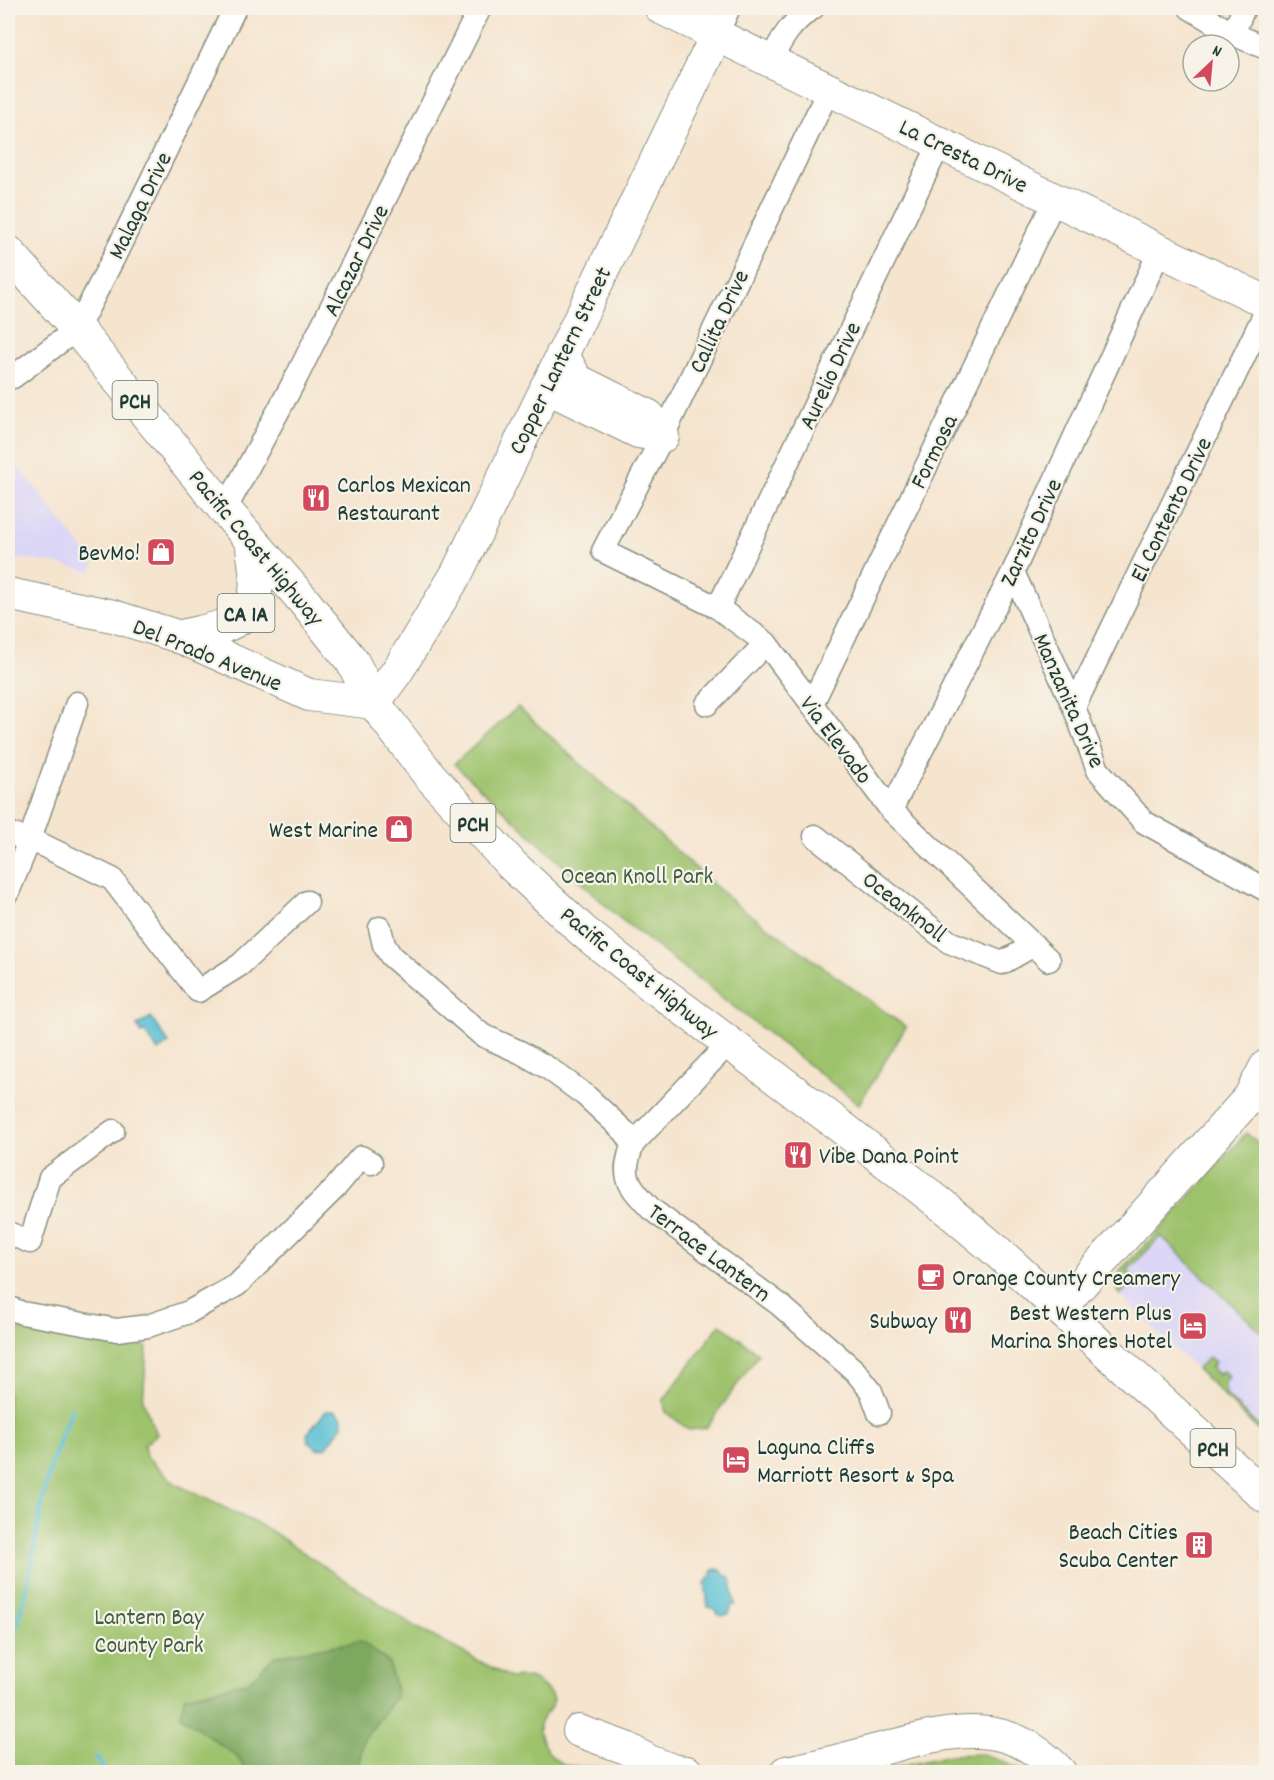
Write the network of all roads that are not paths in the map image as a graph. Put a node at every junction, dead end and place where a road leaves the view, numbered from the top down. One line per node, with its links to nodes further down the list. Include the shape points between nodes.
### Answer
1 (235, 8): 20 (street, Malaga Drive)
2 (480, 8): 25 (street, Alcazar Drive, via 297,376)
3 (661, 8): 7 (street, La Cresta Drive)
4 (813, 8): 12 (street, via 788,30)
5 (1190, 8): 8 (street)
6 (1244, 8): 9 (street)
7 (723, 21): 12 (street, La Cresta Drive); 21 (street, Copper Lantern Street)
8 (1231, 33)
9 (1233, 33)
10 (1241, 37): 11 (street)
11 (1266, 48)
12 (771, 61): 13 (street, La Cresta Drive)
13 (829, 89): 14 (street, La Cresta Drive); 24 (street, Callita Drive)
14 (940, 143): 15 (street, La Cresta Drive); 30 (street, Aurelio Drive)
15 (1054, 199): 16 (street, La Cresta Drive); 36 (street, Formosa)
16 (1160, 250): 18 (street, La Cresta Drive); 28 (street, Zarzito Drive)
17 (8, 252): 20 (highway, Pacific Coast Highway / PCH)
18 (1266, 302)
19 (1266, 311): 37 (street, El Contento Drive)
20 (76, 329): 22 (street, Malaga Drive); 25 (highway, Pacific Coast Highway / PCH)
21 (562, 354): 23 (street, Copper Lantern Street); 24 (street, via 577,380 649,416)
22 (13, 377)
23 (546, 387): 24 (street, via 638,432); 34 (street, Copper Lantern Street, via 457,573)
24 (663, 436): 27 (street, Callita Drive)
25 (225, 510): 26 (highway, Pacific Coast Highway / PCH)
26 (252, 542): 31 (highway, CA 1A, via 256,582 249,610 231,624); 34 (highway, Pacific Coast Highway / PCH, via 352,661)
27 (603, 551): 30 (street, Via Elevado)
28 (1012, 572): 37 (street, Manzanita Drive); 38 (street, Zarzito Drive)
29 (8, 594): 31 (street, Del Prado Avenue, via 113,616)
30 (718, 608): 32 (street, Via Elevado)
31 (180, 637): 34 (street, Del Prado Avenue, via 309,695)
32 (766, 643): 35 (street); 36 (street, Via Elevado)
33 (77, 703): 41 (street)
34 (374, 704): 47 (highway, Pacific Coast Highway / PCH, via 429,776 512,865 584,932)
35 (707, 704)
36 (812, 704): 38 (street, Via Elevado)
37 (1074, 707): 42 (street, Manzanita Drive, via 1098,770 1144,822)
38 (891, 810): 46 (street, Via Elevado)
39 (8, 834): 41 (street)
40 (815, 836): 46 (street, Oceanknoll, via 949,942 1002,963)
41 (30, 839): 43 (street); 44 (street, via 112,879 198,991 240,965)
42 (1266, 890)
43 (8, 892)
44 (307, 902)
45 (380, 928): 50 (street, via 391,956 482,1035 548,1068 585,1095)
46 (1041, 953)
47 (729, 1043): 50 (street); 53 (highway, Pacific Coast Highway / PCH, via 942,1204)
48 (1266, 1066): 53 (street, via 1249,1098)
49 (113, 1131): 52 (street, via 50,1178 30,1242)
50 (633, 1144): 55 (street, Terrace Lantern, via 626,1173 633,1190 651,1209 780,1305 855,1371 871,1391)
51 (371, 1163): 54 (street, via 361,1157 237,1286 189,1312 148,1326 117,1330)
52 (8, 1233)
53 (1059, 1309): 56 (highway, Pacific Coast Highway / PCH)
54 (12, 1313)
55 (879, 1413)
56 (1266, 1497)
57 (579, 1731): 58 (street)
58 (687, 1773)
59 (786, 1773): 60 (street, via 968,1731 1021,1743)
60 (1060, 1773)

